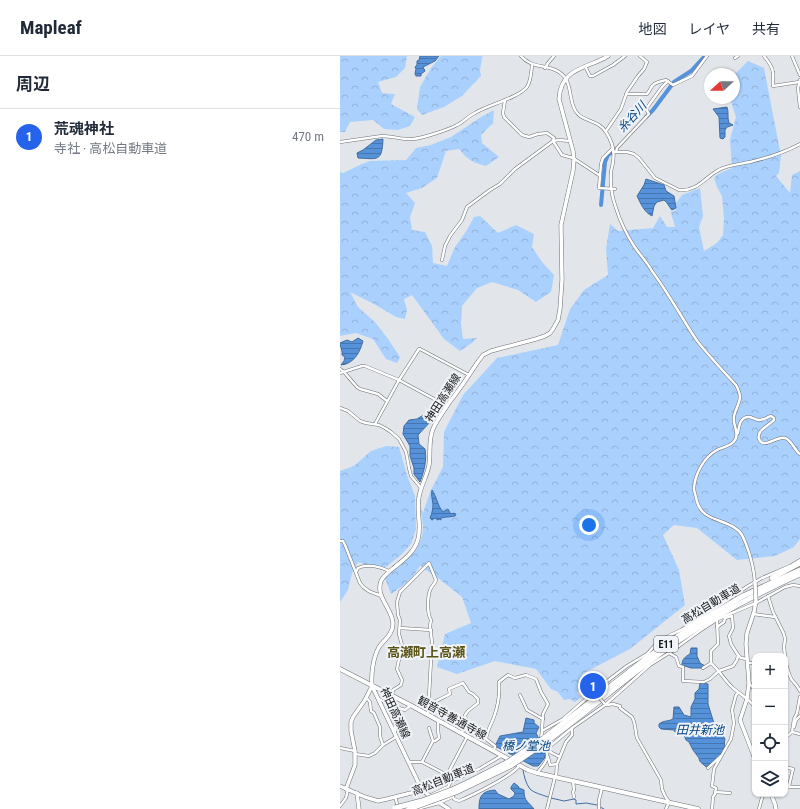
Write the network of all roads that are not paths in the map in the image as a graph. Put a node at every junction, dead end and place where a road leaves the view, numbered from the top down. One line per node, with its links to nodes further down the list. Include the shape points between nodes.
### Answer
1 (521, 56): 15 (street, via 531,64)
2 (554, 56): 15 (street)
3 (608, 56): 12 (main road)
4 (625, 56): 12 (street, via 613,66 593,76)
5 (640, 56): 20 (street, via 647,62 646,67)
6 (707, 56): 19 (street, via 692,76)
7 (738, 56): 10 (street)
8 (764, 56): 18 (street, via 773,71 773,86)
9 (792, 56): 13 (street)
10 (735, 58)
11 (532, 66): 21 (street, via 527,86)
12 (585, 66): 17 (main road)
13 (796, 66): 14 (street); 16 (street)
14 (800, 66)
15 (545, 68): 17 (street, via 558,71)
16 (800, 75)
17 (566, 79): 23 (street, via 575,111); 25 (main road, 神田高瀬線, via 559,99)
18 (800, 81): 22 (street)
19 (671, 82): 20 (street, via 666,80 654,84 647,94); 28 (street, via 662,87 647,111 649,114)
20 (626, 94): 23 (street, via 621,109)
21 (505, 99): 24 (street, via 504,117 522,135 547,133); 26 (street, via 474,113 456,126 419,138 382,136)
22 (800, 107)
23 (606, 131): 28 (street)
24 (554, 141): 25 (street); 29 (street, via 562,155); 32 (street, via 467,207 462,220 445,246)
25 (570, 141): 29 (main road, 神田高瀬線)
26 (340, 142)
27 (800, 144): 28 (street, via 752,162 717,170 692,189 684,191 655,178 634,154)
28 (614, 151): 30 (street, via 604,158); 31 (street, via 611,171)
29 (574, 158): 30 (street); 36 (main road, 神田高瀬線, via 561,225 562,285 558,320 550,333 541,338 487,353)
30 (599, 175): 31 (street, via 599,188)
31 (613, 189): 42 (street, via 617,212 628,236 652,269 689,330 736,385 741,396 734,418)
32 (442, 260)
33 (340, 369): 34 (street)
34 (344, 372): 35 (street); 37 (street, via 365,366); 38 (street, via 357,387 378,394)
35 (340, 374)
36 (469, 375): 37 (street, via 419,349); 39 (main road, 神田高瀬線)
37 (399, 380): 38 (street); 39 (street)
38 (387, 401): 41 (street)
39 (447, 406): 44 (main road, 神田高瀬線, via 432,432 430,457)
40 (340, 408): 41 (street, via 360,421)
41 (375, 424): 44 (street, via 386,428 400,439 406,452 411,476)
42 (737, 436): 43 (street, via 743,419 747,417 762,420 771,416 774,420 759,434 760,441 767,443 786,438); 52 (street, via 732,444 709,456 696,477 694,490 698,507 704,514 735,528 742,535 753,566)
43 (800, 454)
44 (421, 488): 48 (main road, 神田高瀬線, via 418,499 417,543 409,555)
45 (340, 541): 49 (street, via 343,541)
46 (800, 562): 52 (street); 57 (highway)
47 (800, 570): 57 (highway, 高松自動車道 / E11)
48 (389, 571): 49 (street, via 362,566); 55 (main road, 神田高瀬線, via 381,582)
49 (356, 573): 55 (street, via 363,588)
50 (800, 574): 54 (highway, 高松自動車道 / E11)
51 (800, 578): 54 (highway)
52 (755, 582): 56 (main road, bridge); 60 (street)
53 (800, 586): 54 (street, via 789,586)
54 (767, 593): 56 (street); 62 (street); 108 (highway, 高松自動車道 / E11, via 716,616)
55 (382, 596): 79 (main road, 神田高瀬線, via 392,618 393,627 377,652)
56 (756, 602): 59 (main road); 61 (street)
57 (728, 604): 108 (highway, 高松自動車道 / E11, via 648,657)
58 (698, 612): 60 (street, via 692,615 692,618)
59 (753, 614): 62 (street); 70 (main road, via 747,633)
60 (702, 616): 82 (street, via 660,640 647,654)
61 (725, 617): 63 (street); 64 (street, via 724,622); 69 (street, via 732,616 733,628 729,636)
62 (776, 617): 68 (street, via 784,634)
63 (717, 620): 64 (street); 67 (street)
64 (717, 627): 71 (street, via 718,644 711,651)
65 (400, 628): 66 (street); 66 (street, via 397,602 400,592 429,563 436,580 430,589 428,602); 85 (street, via 402,645 397,668 402,680 401,685 393,690)
66 (430, 630): 90 (street, via 432,642)
67 (669, 653): 76 (street, via 676,657 679,666 683,667 683,681 704,682); 92 (street, via 642,671)
68 (785, 653)
69 (738, 656): 70 (street); 76 (street, via 733,666)
70 (748, 659): 72 (main road)
71 (711, 663): 74 (street); 76 (street)
72 (748, 663): 73 (street); 78 (main road)
73 (752, 663)
74 (703, 668)
75 (340, 669): 79 (main road, 観音寺善通寺線)
76 (719, 671): 83 (street)
77 (788, 672): 81 (street)
78 (749, 683): 80 (street); 89 (main road)
79 (372, 686): 85 (main road, 観音寺善通寺線); 86 (main road); 88 (main road, 神田高瀬線)
80 (754, 689)
81 (800, 691)
82 (594, 692): 92 (street, bridge); 101 (street, via 563,719)
83 (738, 693): 89 (street); 118 (street, via 732,710 734,723 731,739)
84 (520, 695): 97 (street, via 527,710)
85 (394, 696): 93 (main road, 観音寺善通寺線); 94 (street)
86 (366, 697): 110 (street, via 380,727); 115 (main road, via 351,722)
87 (800, 697): 102 (street)
88 (378, 699): 94 (street); 105 (main road, 神田高瀬線)
89 (747, 699): 91 (street); 113 (main road, via 740,720)
90 (429, 703): 95 (street); 103 (street, via 450,694 449,689 463,683 478,699 478,703 465,715)
91 (752, 703)
92 (604, 704): 100 (street); 148 (street, via 620,706 634,719 637,738 661,780 664,796)
93 (411, 705): 94 (street, via 405,710); 95 (main road, 観音寺善通寺線)
94 (392, 706): 105 (street)
95 (428, 715): 98 (main road, 観音寺善通寺線)
96 (800, 716): 102 (street)
97 (543, 719): 101 (street); 114 (street, via 548,704 536,679 526,674 515,678 508,675 499,682 496,709 487,731 486,739 495,746)
98 (438, 720): 103 (main road, 観音寺善通寺線); 109 (street, via 439,738)
99 (429, 728): 109 (street)
100 (572, 728): 112 (street); 119 (street, via 572,735)
101 (542, 731): 112 (street, via 541,738)
102 (792, 731): 104 (street); 106 (street)
103 (462, 734): 107 (main road, 観音寺善通寺線)
104 (800, 734)
105 (396, 735): 110 (street); 120 (main road, 神田高瀬線)
106 (788, 735)
107 (467, 737): 114 (main road, 観音寺善通寺線); 127 (street)
108 (545, 740): 140 (highway, 高松自動車道 / E11, bridge, via 510,763)
109 (433, 741): 121 (street)
110 (383, 745): 115 (street, via 369,756)
111 (340, 748): 115 (street)
112 (547, 749): 117 (street); 119 (street)
113 (752, 750)
114 (494, 751): 116 (main road, 観音寺善通寺線)
115 (355, 752): 136 (main road, via 355,765)
116 (501, 756): 123 (main road, 観音寺善通寺線); 129 (street)
117 (548, 756): 122 (street, via 550,765); 126 (street)
118 (721, 756): 124 (street); 139 (street, via 713,774 712,786 716,788)
119 (560, 757): 122 (street)
120 (408, 762): 121 (street); 137 (main road, 神田高瀬線)
121 (422, 762): 127 (street)
122 (557, 764): 128 (street)
123 (519, 766): 126 (main road, 観音寺善通寺線); 140 (street, via 511,774 458,801 454,799)
124 (708, 768)
125 (788, 768): 132 (street, via 793,769)
126 (537, 773): 128 (main road, 観音寺善通寺線)
127 (447, 775): 129 (street)
128 (556, 777): 130 (main road, 観音寺善通寺線); 158 (street)
129 (452, 781): 133 (street)
130 (573, 781): 134 (main road, 観音寺善通寺線); 144 (street)
131 (340, 786): 136 (main road)
132 (789, 786): 135 (street)
133 (448, 787): 140 (street); 143 (street)
134 (602, 787): 148 (main road, 観音寺善通寺線); 159 (street)
135 (800, 787)
136 (347, 789): 138 (main road); 150 (street, via 346,798)
137 (423, 790): 142 (main road); 143 (main road, 神田高瀬線)
138 (357, 792): 142 (main road, via 378,801); 152 (main road)
139 (715, 792): 141 (street); 162 (street)
140 (454, 793): 147 (street); 153 (highway, 高松自動車道 / E11, bridge); 154 (highway, 高松自動車道 / E11, bridge)
141 (730, 793)
142 (395, 797): 153 (street)
143 (427, 797): 147 (main road, 神田高瀬線); 149 (street)
144 (574, 797)
145 (762, 797): 163 (street)
146 (772, 797): 164 (main road)
147 (439, 802): 149 (street); 157 (main road, 神田高瀬線)
148 (669, 802): 151 (main road, 観音寺善通寺線); 160 (street)
149 (429, 805): 155 (street); 156 (street)
150 (340, 806)
151 (687, 808): 161 (main road, 観音寺善通寺線)
152 (359, 809)
153 (396, 809)
154 (409, 809)
155 (417, 809)
156 (431, 809)
157 (449, 809)
158 (548, 809)
159 (599, 809)
160 (666, 809)
161 (698, 809)
162 (712, 809)
163 (759, 809)
164 (776, 809)

